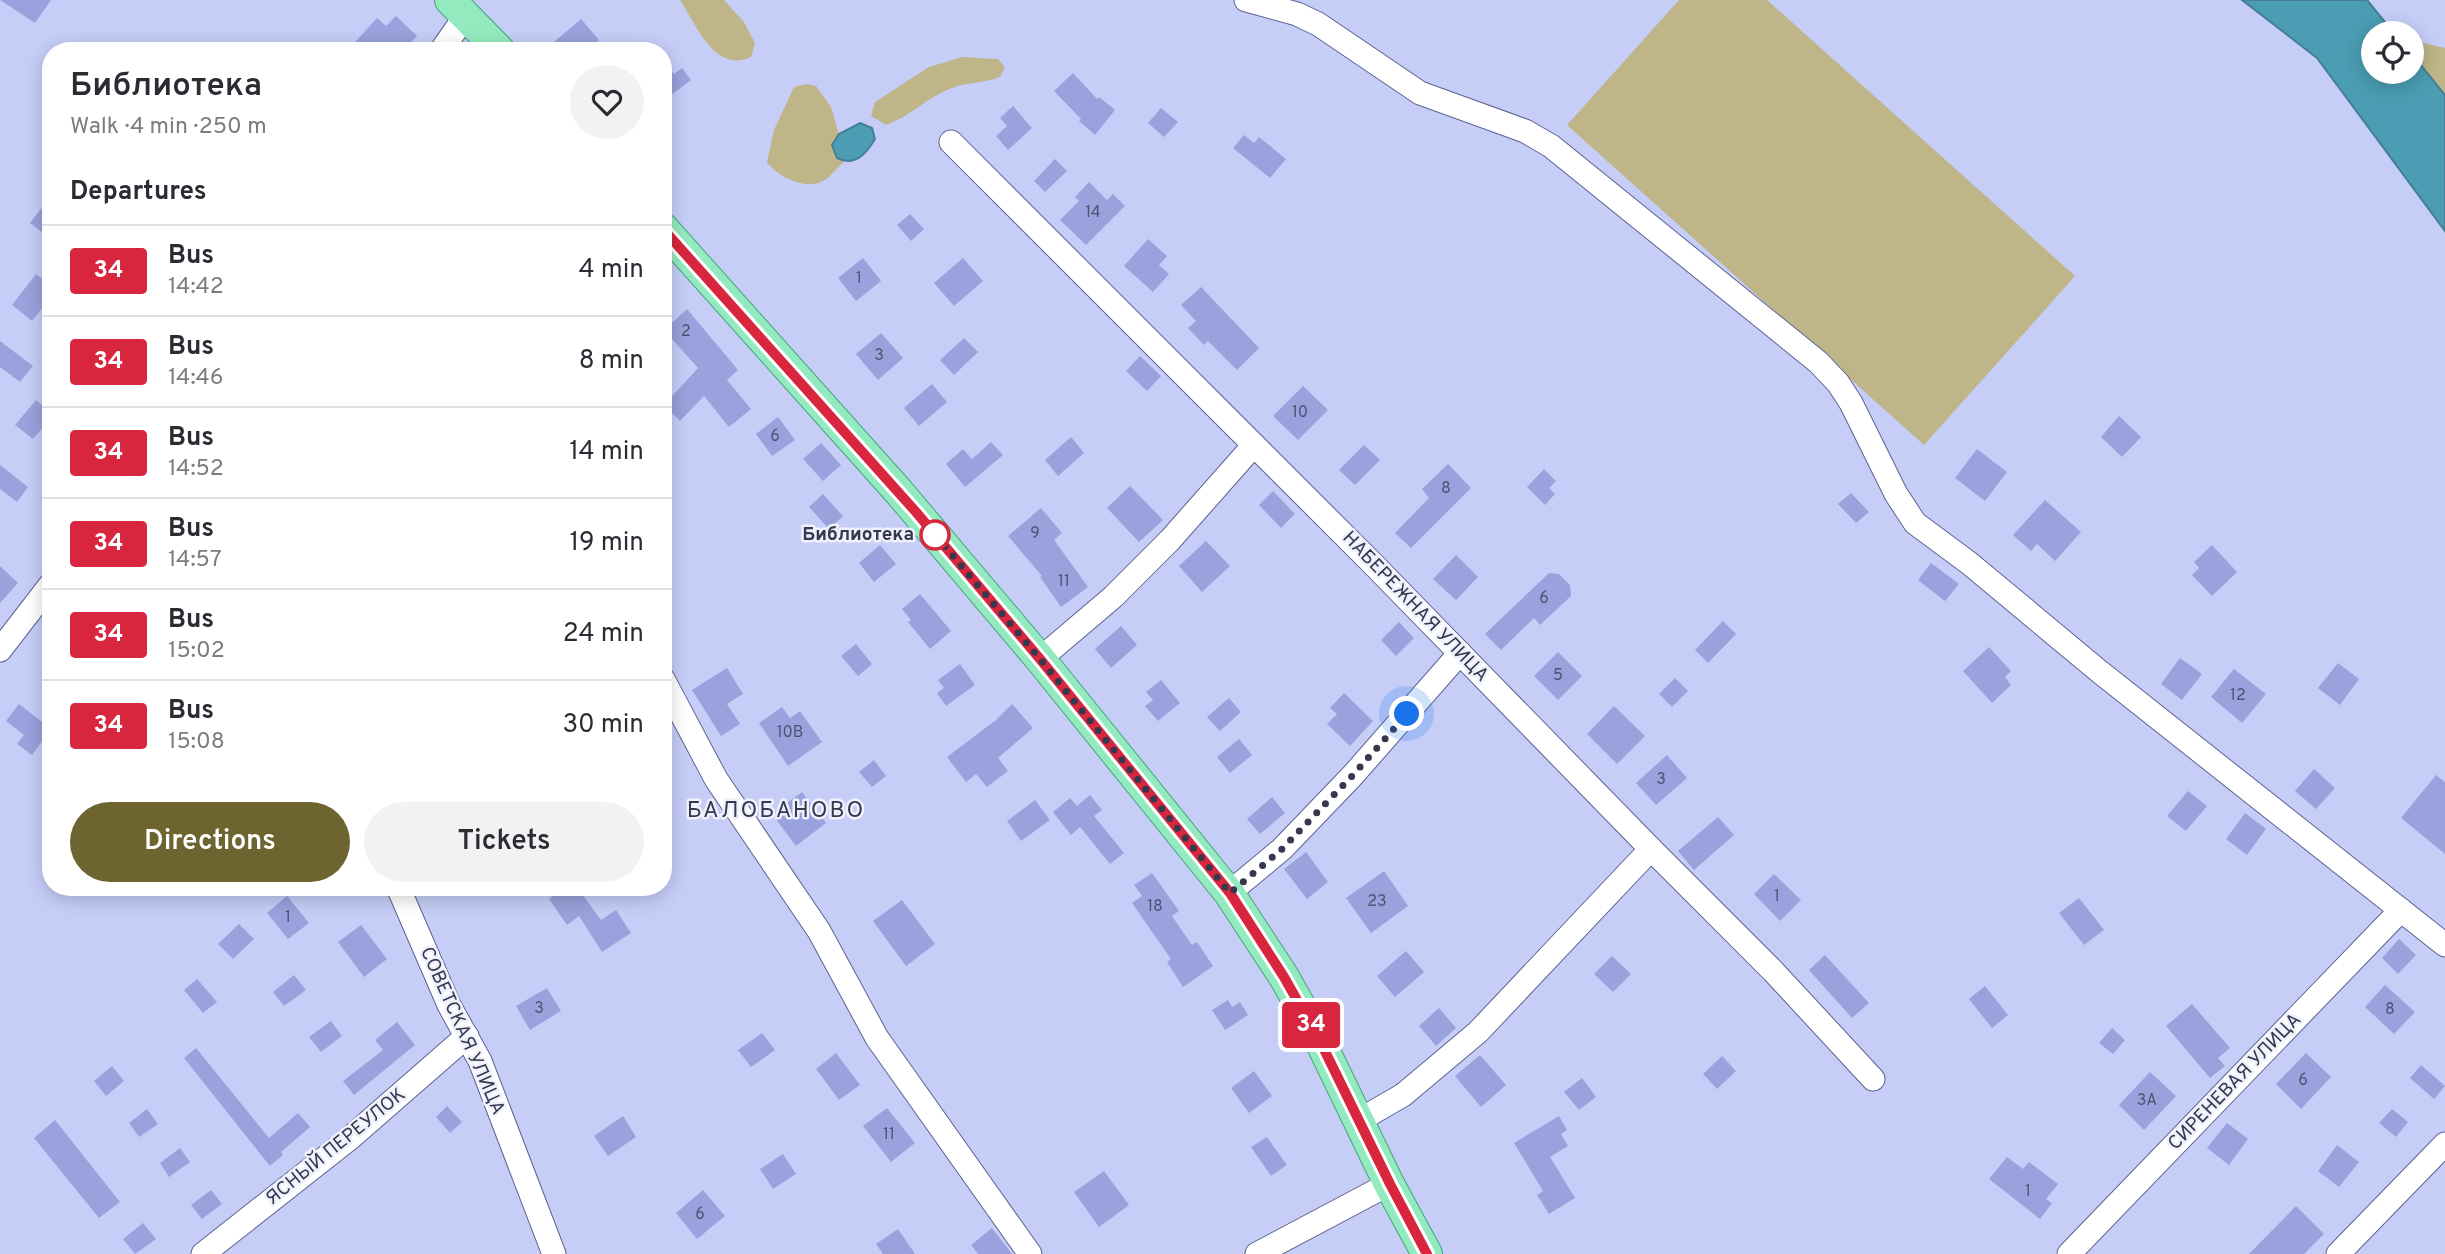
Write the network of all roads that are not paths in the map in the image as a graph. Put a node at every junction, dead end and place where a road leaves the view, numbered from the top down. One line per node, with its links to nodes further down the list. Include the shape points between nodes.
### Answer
1 (1245, 0): 16 (street, via 1318,24 1420,93 1525,131 1551,146 1832,376 1851,402 1915,523)
2 (458, 8): 3 (street); 4 (main road)
3 (445, 42)
4 (491, 42)
5 (951, 142): 7 (street, НАБЕРЕЖНАЯ УЛИЦА)
6 (672, 239): 11 (main road, via 899,492)
7 (1254, 445): 10 (street, НАБЕРЕЖНАЯ УЛИЦА); 11 (street, via 1170,540 1113,597)
8 (42, 596): 9 (street)
9 (0, 650)
10 (1460, 653): 13 (street, НАБЕРЕЖНАЯ УЛИЦА); 14 (street, via 1309,821)
11 (1040, 659): 14 (main road)
12 (672, 696): 25 (street, via 716,779 819,931 877,1038)
13 (1651, 849): 19 (street, НАБЕРЕЖНАЯ УЛИЦА); 20 (street, via 1478,1032 1403,1096)
14 (1230, 893): 20 (main road, via 1319,1039)
15 (402, 896): 18 (street, СОВЕТСКАЯ УЛИЦА)
16 (2401, 910): 17 (street); 28 (street, СИРЕНЕВАЯ УЛИЦА)
17 (2445, 946)
18 (467, 1036): 23 (street, ЯСНЫЙ ПЕРЕУЛОК, via 349,1139); 24 (street, СОВЕТСКАЯ УЛИЦА)
19 (1873, 1079)
20 (1358, 1121): 22 (main road)
21 (2445, 1144): 29 (street)
22 (1390, 1184): 26 (street); 27 (main road)
23 (203, 1254)
24 (554, 1254)
25 (1030, 1254)
26 (1257, 1254)
27 (1427, 1254)
28 (2069, 1254)
29 (2339, 1254)

